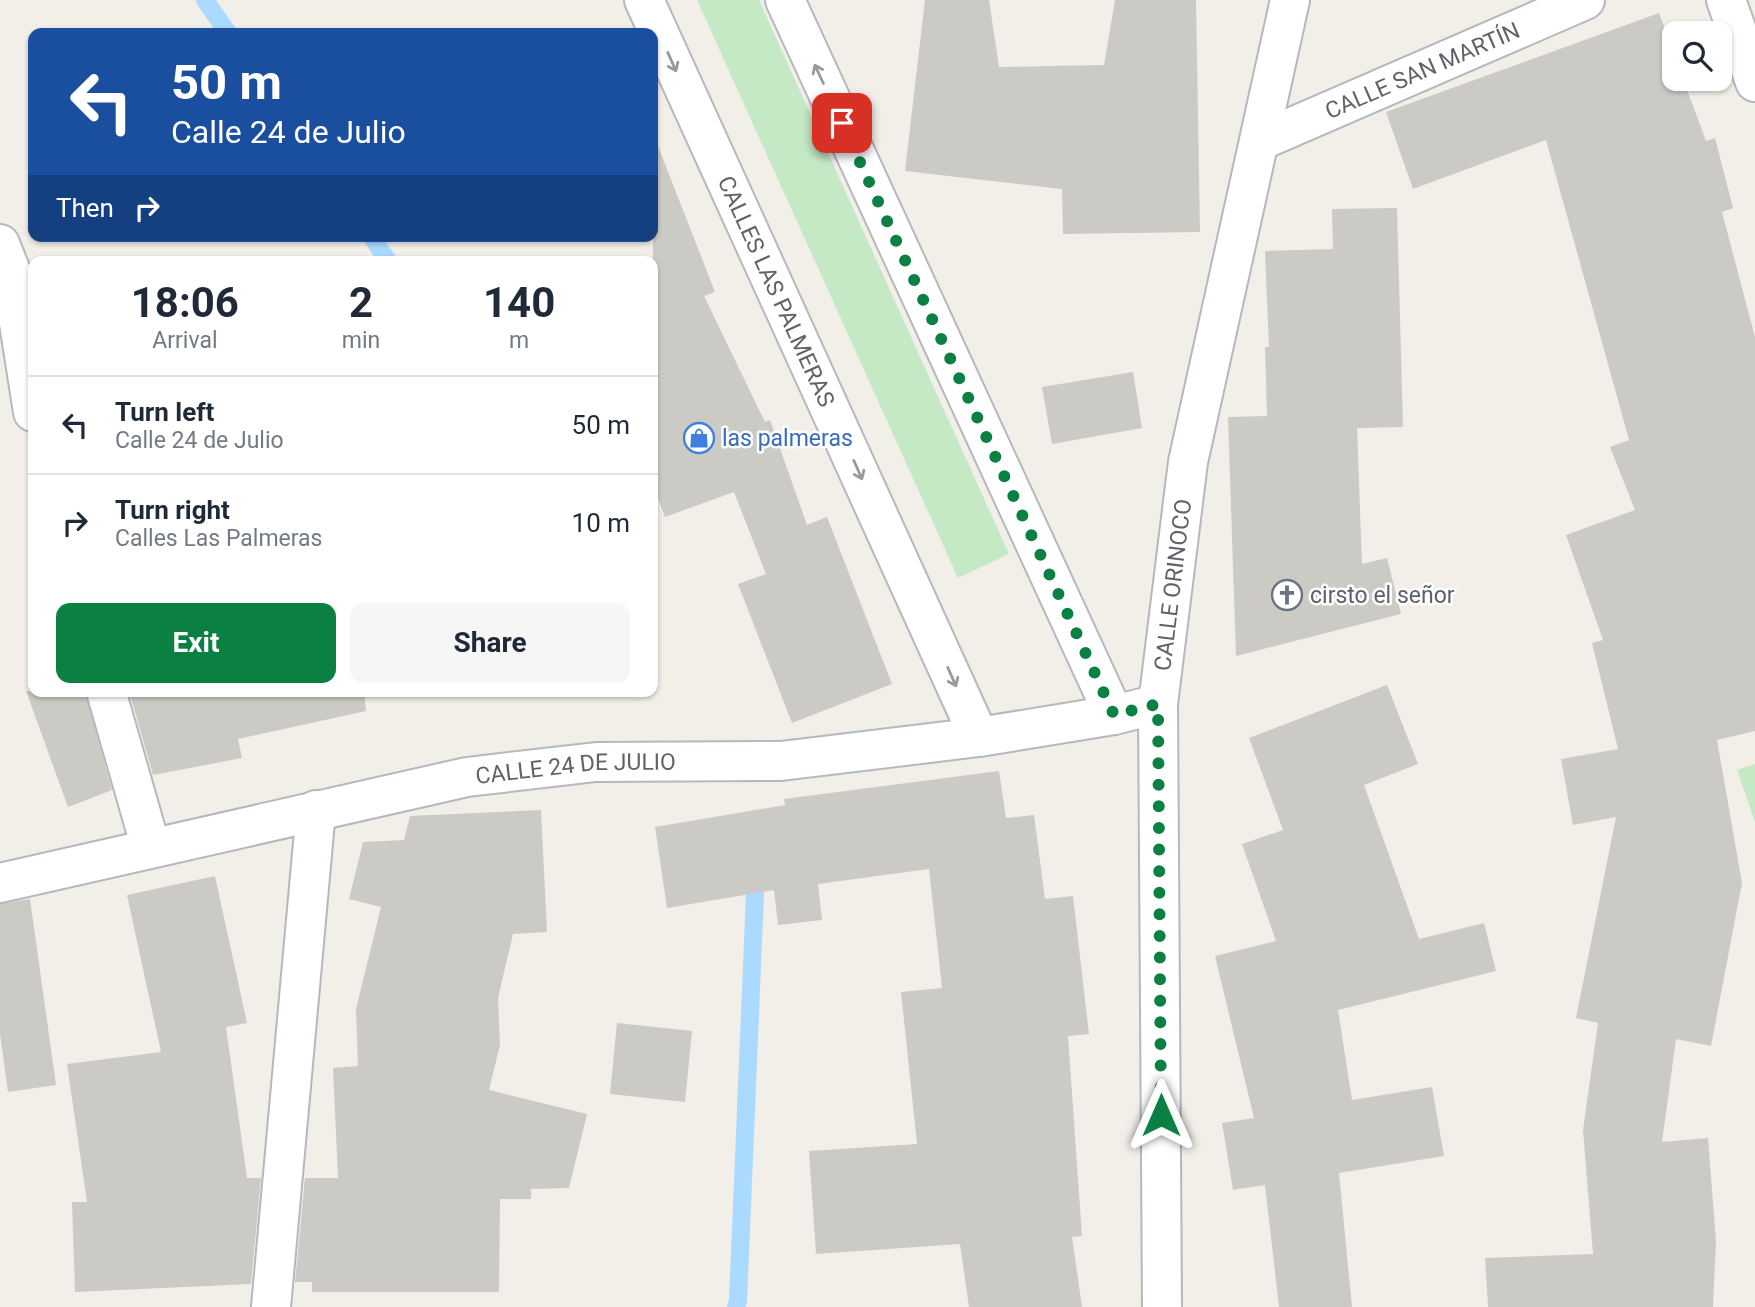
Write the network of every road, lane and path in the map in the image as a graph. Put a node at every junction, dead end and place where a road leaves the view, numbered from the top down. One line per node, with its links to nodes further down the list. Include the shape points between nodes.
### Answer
1 (644, 0): 6 (street, CALLES LAS PALMERAS, one-way to 6)
2 (785, 0): 14 (street, one-way to 2)
3 (1290, 0): 9 (street, CALLE ORINOCO)
4 (1584, 0): 9 (street, CALLE SAN MARTÍN)
5 (1726, 0): 8 (street)
6 (657, 28)
7 (658, 31): 15 (street, CALLES LAS PALMERAS, one-way to 15)
8 (1755, 82)
9 (1260, 141): 13 (street, CALLE ORINOCO, via 1188,462)
10 (0, 244): 11 (street, via 11,272)
11 (28, 380)
12 (108, 697): 17 (street)
13 (1158, 704): 14 (street, CALLE 24 DE JULIO); 20 (street, CALLE ORINOCO)
14 (1114, 715): 15 (street, CALLE 24 DE JULIO)
15 (979, 737): 16 (street, CALLE 24 DE JULIO, via 781,761 596,762 467,777)
16 (316, 810): 17 (street, CALLE 24 DE JULIO); 19 (street)
17 (151, 848): 18 (street, CALLE 24 DE JULIO)
18 (0, 883)
19 (271, 1307)
20 (1163, 1307)

